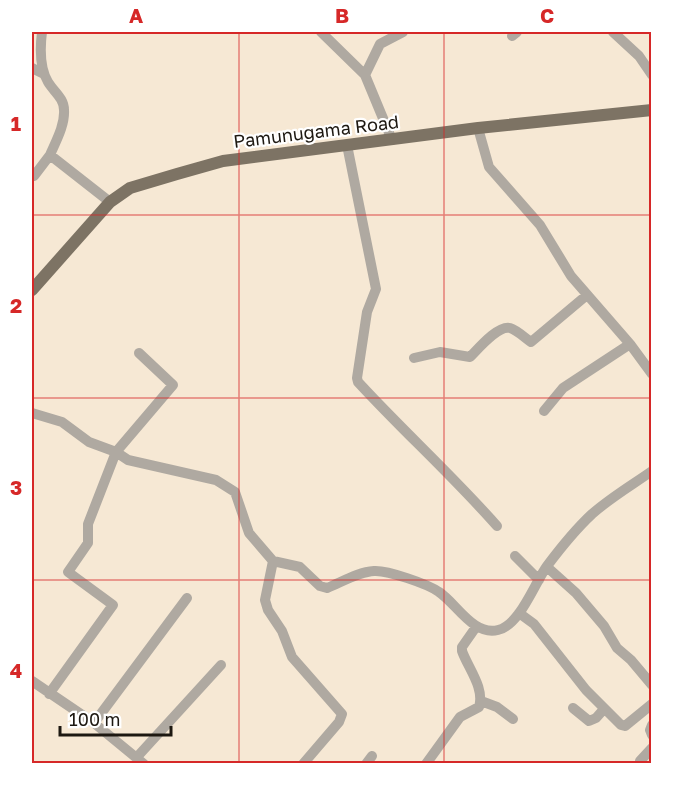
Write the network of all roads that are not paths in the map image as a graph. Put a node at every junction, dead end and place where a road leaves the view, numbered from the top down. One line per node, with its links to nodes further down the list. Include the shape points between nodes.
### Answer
1 (42, 32): 5 (street)
2 (321, 32): 8 (street)
3 (403, 32): 8 (street, via 380,44)
4 (613, 32): 9 (street, via 639,56)
5 (36, 48): 7 (street)
6 (32, 68): 7 (street)
7 (44, 74): 14 (street, via 64,104 65,113)
8 (365, 75): 12 (street)
9 (651, 75)
10 (651, 110): 11 (main road, Pamunugama Road)
11 (478, 128): 12 (main road, Pamunugama Road); 18 (street, via 489,167 540,225)
12 (392, 140): 13 (main road, Pamunugama Road)
13 (347, 146): 16 (main road, Pamunugama Road, via 223,161 130,188); 27 (street, via 376,289 367,312 358,382)
14 (50, 155): 15 (street); 16 (street)
15 (34, 176)
16 (110, 202): 17 (main road, Pamunugama Road)
17 (32, 290)
18 (587, 295): 19 (street); 21 (street, via 531,342 506,328 470,357 440,352)
19 (630, 344): 22 (street); 23 (street, via 563,388)
20 (139, 353): 25 (street, via 173,385)
21 (414, 358)
22 (651, 374)
23 (544, 411)
24 (32, 413): 25 (street, via 62,422 89,442)
25 (116, 452): 29 (street, via 128,460 216,480 235,492 249,533); 38 (street, via 88,524 88,543 69,572 113,606)
26 (651, 471): 30 (street, via 592,514)
27 (497, 526)
28 (515, 556): 31 (street)
29 (273, 561): 34 (street, via 300,567 327,588 376,571 426,584 447,598); 50 (street, via 265,600 268,610 292,657 342,714)
30 (547, 567): 31 (street); 37 (street, via 576,593)
31 (539, 580): 33 (street)
32 (187, 598): 44 (street)
33 (519, 613): 34 (street, via 497,630); 42 (street, via 534,624)
34 (476, 627): 39 (street, via 462,651)
35 (220, 665): 48 (street)
36 (32, 681): 38 (street)
37 (651, 685)
38 (49, 694): 44 (street)
39 (481, 701): 43 (street); 51 (street, via 477,709 460,717)
40 (651, 704): 42 (street, via 625,726)
41 (573, 708): 42 (street, via 589,721)
42 (604, 709)
43 (513, 719)
44 (94, 723): 48 (street)
45 (651, 725): 46 (street)
46 (651, 735)
47 (651, 748): 49 (street)
48 (141, 760)
49 (640, 761)
50 (303, 764)
51 (426, 764)

